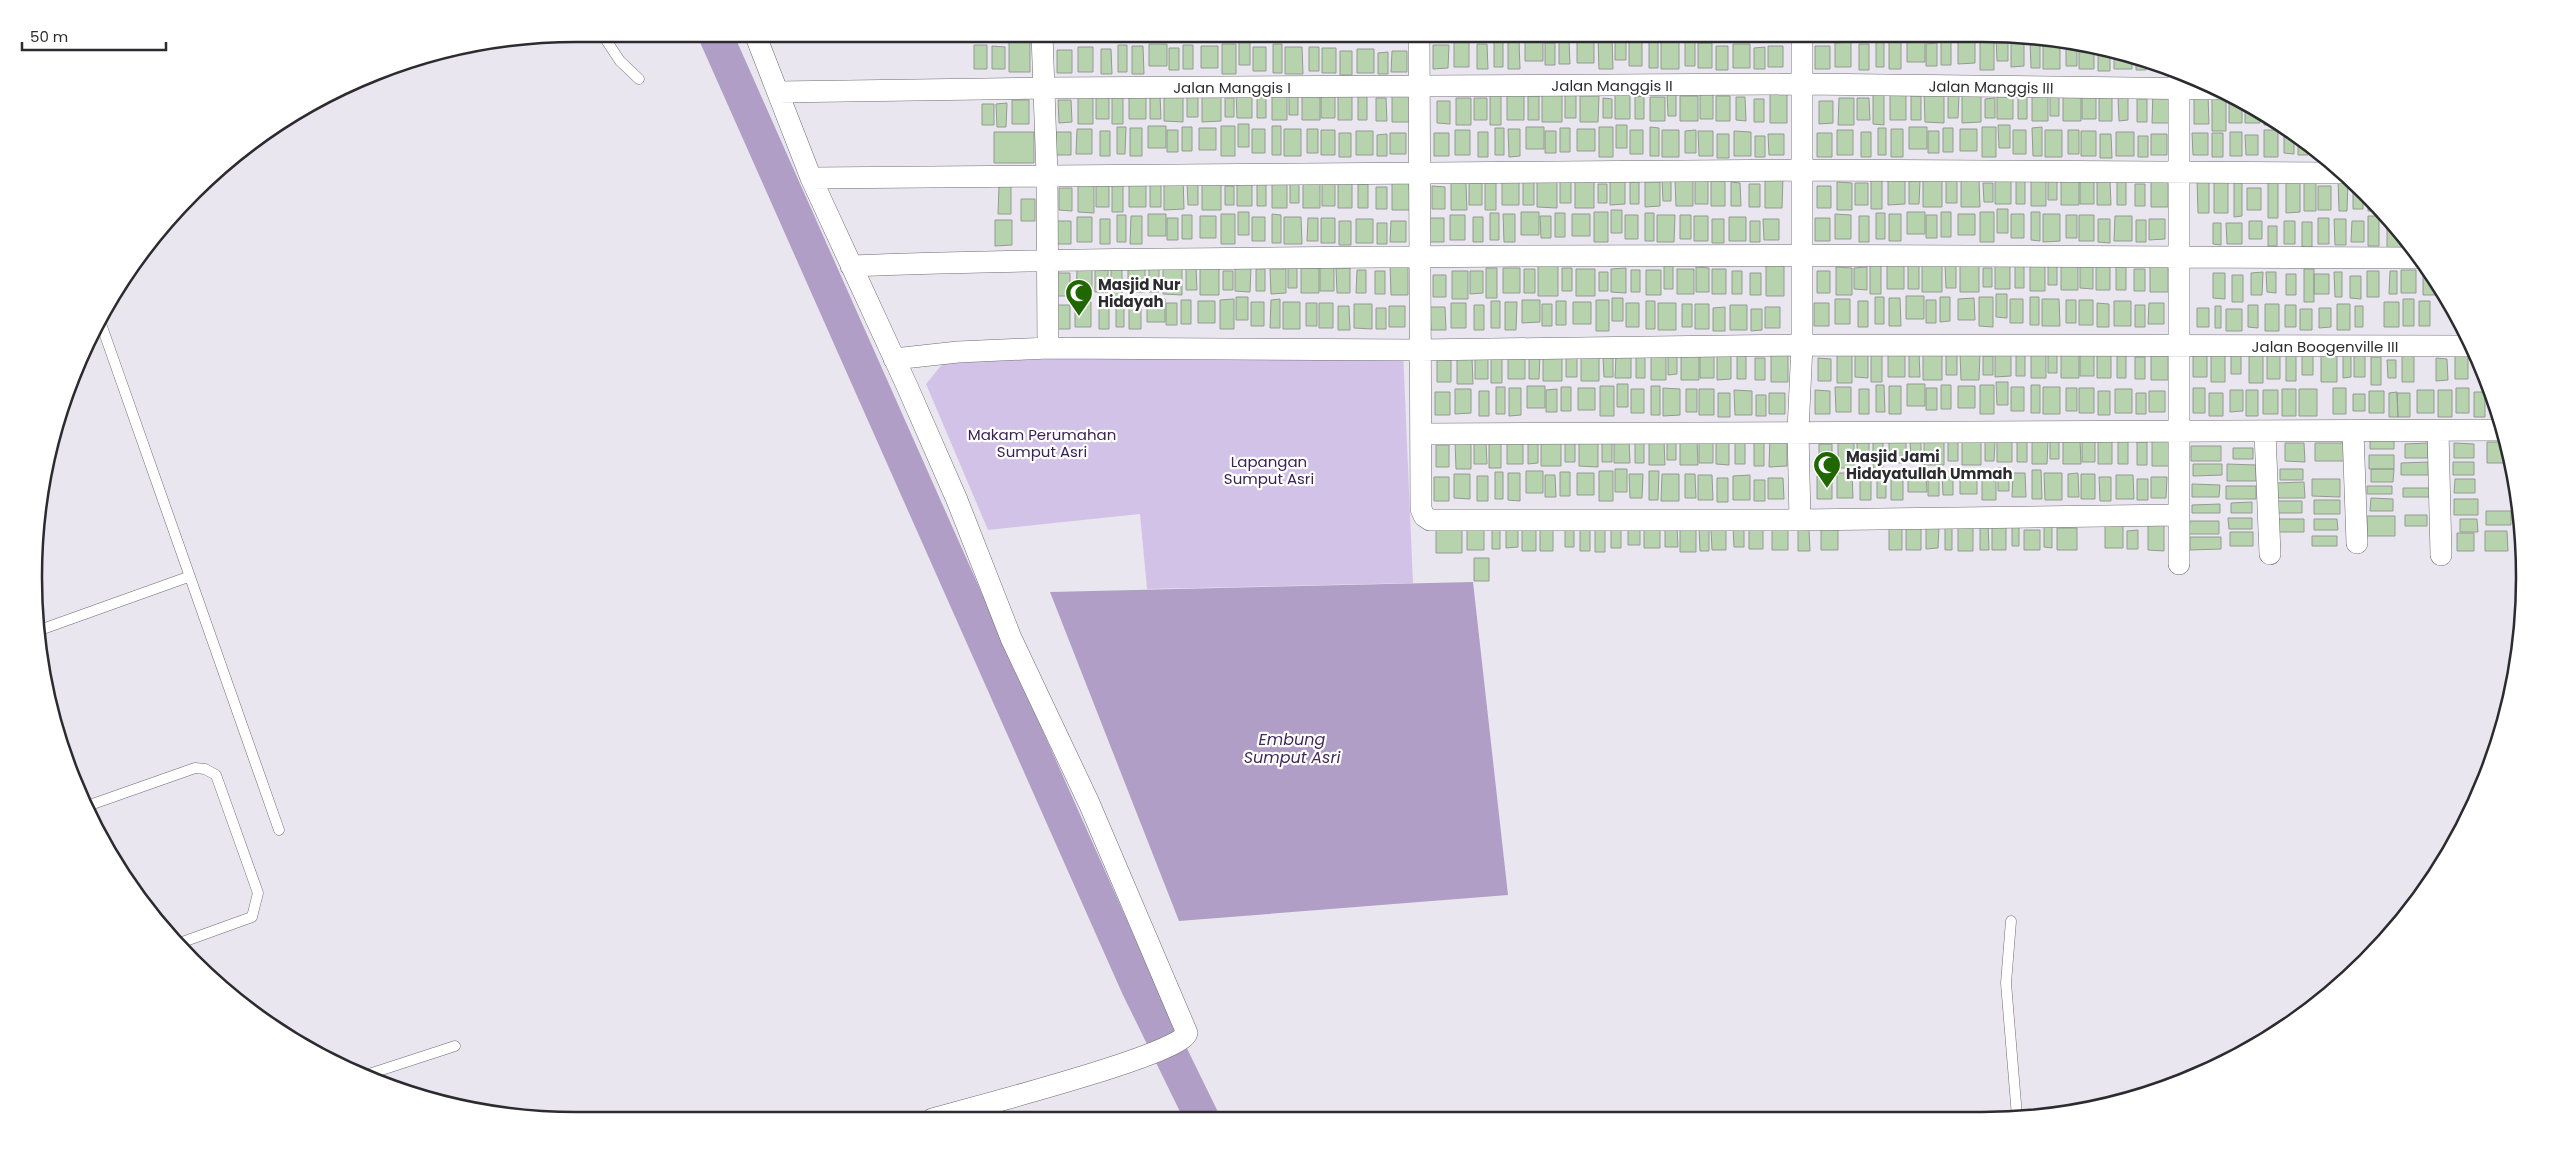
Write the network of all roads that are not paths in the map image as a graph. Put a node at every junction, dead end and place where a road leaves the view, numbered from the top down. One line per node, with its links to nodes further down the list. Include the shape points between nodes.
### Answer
1 (607, 42): 6 (lane, via 620,61)
2 (758, 42): 11 (street)
3 (1042, 42): 10 (street)
4 (1419, 42): 9 (street)
5 (1802, 42): 8 (street)
6 (639, 79)
7 (2179, 80): 8 (street, Jalan Manggis III); 14 (street)
8 (1803, 84): 9 (street, Jalan Manggis II); 12 (street)
9 (1421, 86): 10 (street, Jalan Manggis I); 13 (street)
10 (1043, 88): 11 (street, Jalan Manggis I); 16 (street)
11 (778, 92): 17 (street)
12 (1802, 170): 13 (street); 14 (street); 18 (street)
13 (1420, 173): 16 (street); 20 (street)
14 (2179, 173): 15 (street); 19 (street)
15 (2333, 174)
16 (1047, 175): 17 (street); 22 (street)
17 (812, 178): 23 (street)
18 (1802, 255): 19 (street); 20 (street); 25 (street)
19 (2179, 256): 21 (street); 26 (street)
20 (1421, 257): 22 (street); 29 (street)
21 (2410, 258)
22 (1048, 259): 23 (street); 28 (street)
23 (851, 266): 30 (street)
24 (104, 330): 44 (lane)
25 (1802, 345): 26 (street, Jalan Boogenville III); 29 (street, Jalan Boogenville III); 32 (street)
26 (2179, 346): 27 (street, Jalan Boogenville III); 34 (street)
27 (2463, 346)
28 (1048, 348): 29 (street, Jalan Boogenville III); 30 (street, Jalan Boogenville III)
29 (1420, 350): 37 (street)
30 (894, 359): 53 (street, via 957,500 1011,638 1089,803 1187,1035 1182,1041 1142,1058)
31 (2495, 430): 33 (street)
32 (1798, 431): 34 (street); 37 (street); 39 (street)
33 (2438, 431): 35 (street); 42 (street)
34 (2180, 432): 36 (street); 38 (street)
35 (2353, 432): 36 (street); 40 (street)
36 (2265, 433): 41 (street)
37 (1422, 434): 39 (street, via 1422,509 1430,520)
38 (2178, 515): 39 (street); 43 (street)
39 (1800, 520)
40 (2357, 543)
41 (2270, 554)
42 (2442, 555)
43 (2179, 564)
44 (188, 576): 45 (lane); 47 (lane)
45 (45, 628)
46 (94, 804): 49 (lane, via 195,768 216,775 258,893 252,917)
47 (279, 830)
48 (2012, 921): 52 (lane, via 2006,984)
49 (186, 941)
50 (455, 1046): 51 (lane)
51 (375, 1072)
52 (2017, 1110)
53 (956, 1112)

